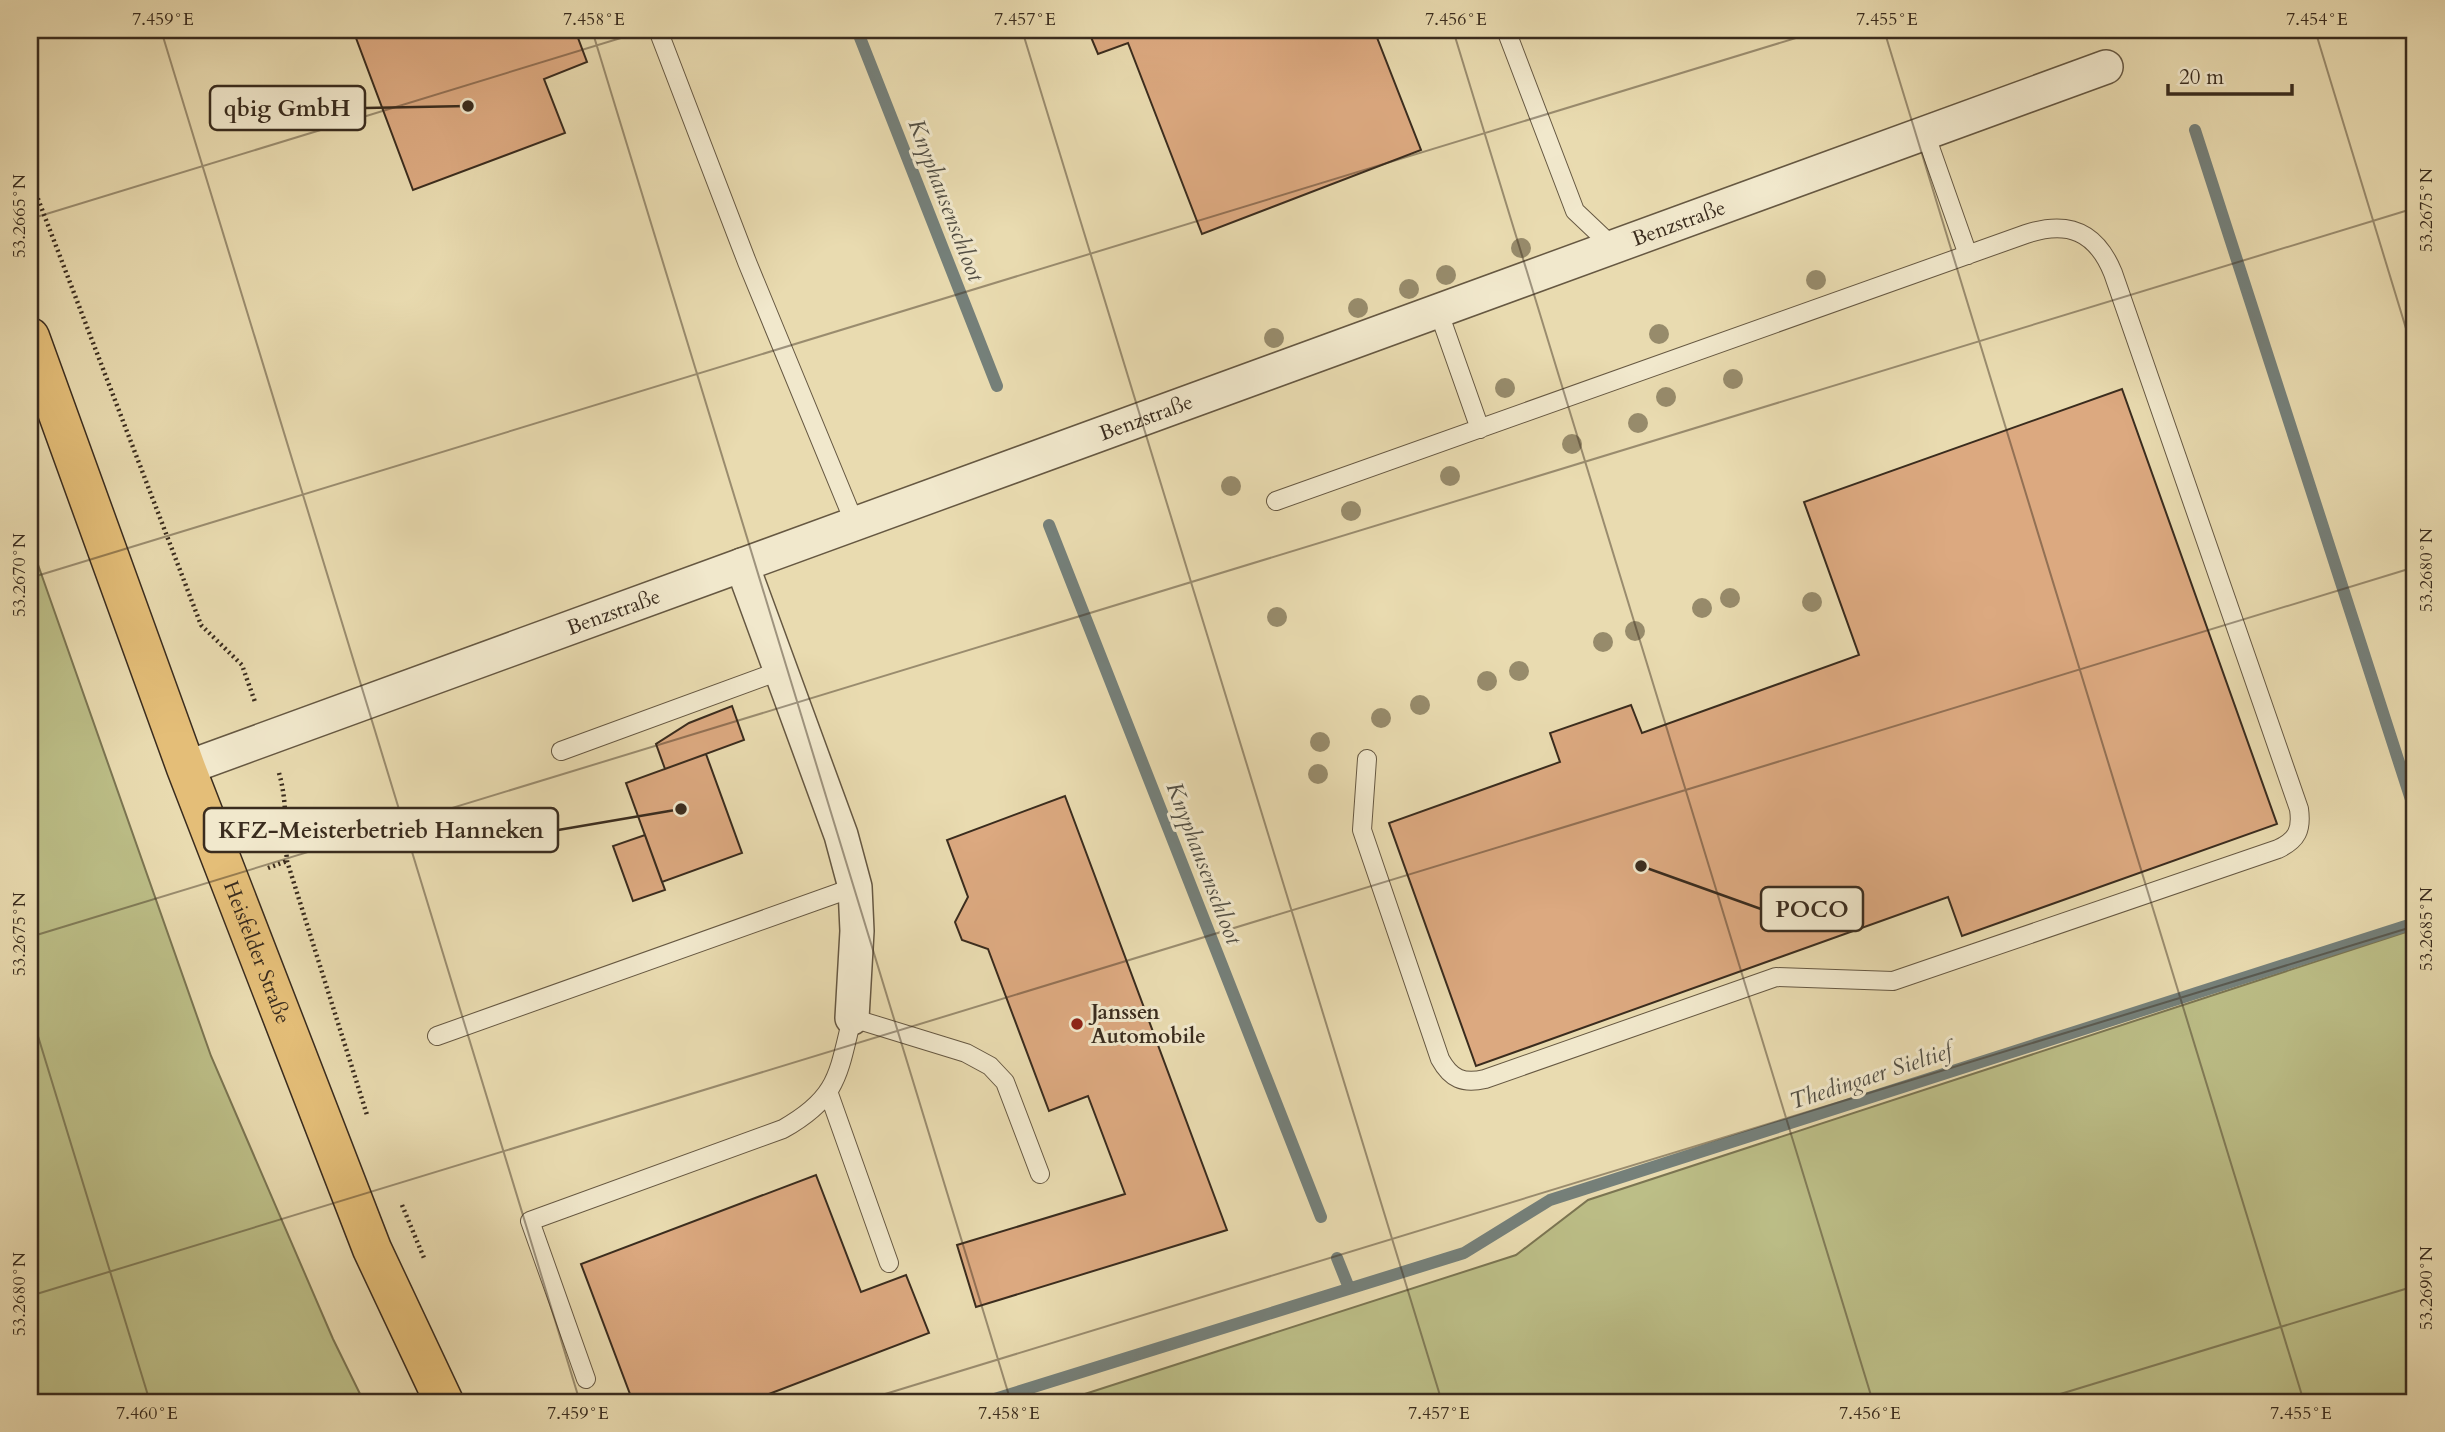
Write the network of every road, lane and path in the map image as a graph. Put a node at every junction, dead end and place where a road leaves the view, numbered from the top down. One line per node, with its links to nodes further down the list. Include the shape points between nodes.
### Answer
1 (658, 30): 12 (lane)
2 (1506, 30): 6 (lane, via 1575,211)
3 (2106, 67): 4 (street, Benzstraße)
4 (1925, 133): 6 (street, Benzstraße); 7 (lane)
5 (30, 178): 15 (path, via 201,625 242,665)
6 (1613, 247): 8 (street, Benzstraße)
7 (1968, 255): 10 (lane); 17 (lane, via 2046,227 2079,232 2105,254 2300,809 2299,832 2291,843 1893,981 1776,978 1470,1083 1456,1079 1440,1059 1362,830)
8 (1438, 310): 10 (lane); 12 (street, Benzstraße)
9 (30, 337): 18 (main road, Heisfelder Straße)
10 (1480, 429): 11 (lane)
11 (1276, 501)
12 (855, 524): 13 (street, Benzstraße)
13 (742, 565): 14 (street); 15 (street, Benzstraße)
14 (782, 670): 16 (lane); 19 (street)
15 (268, 738): 18 (street, Benzstraße); 23 (path, via 287,810 287,862)
16 (561, 751)
17 (1367, 759)
18 (186, 768): 29 (main road, Heisfelder Straße, via 372,1249)
19 (855, 887): 20 (street); 21 (lane)
20 (852, 1018): 22 (lane); 24 (lane, via 966,1053 990,1066 1005,1082)
21 (437, 1036)
22 (829, 1094): 26 (lane); 28 (lane, via 808,1115 783,1129 530,1221)
23 (369, 1121)
24 (1040, 1174)
25 (397, 1195): 27 (path)
26 (889, 1263)
27 (426, 1266)
28 (586, 1379)
29 (444, 1402)

